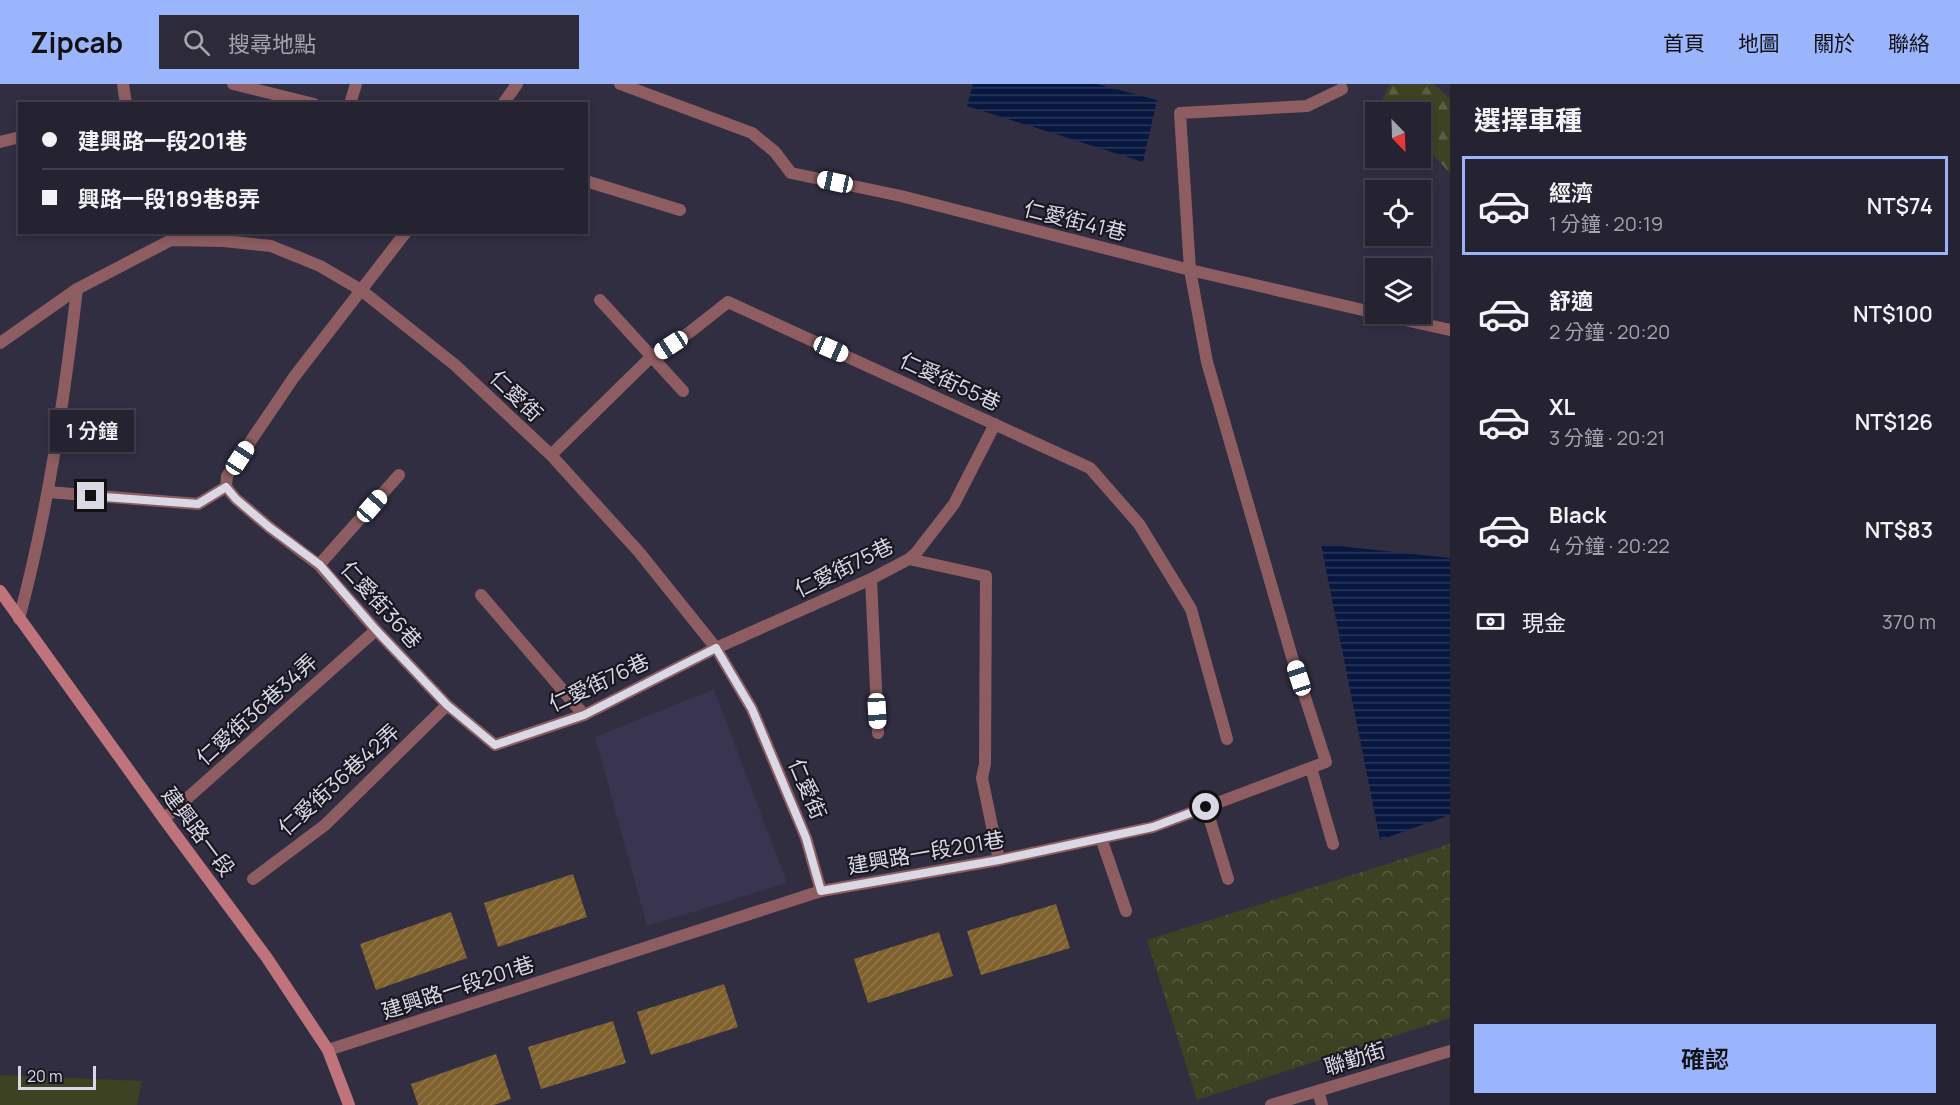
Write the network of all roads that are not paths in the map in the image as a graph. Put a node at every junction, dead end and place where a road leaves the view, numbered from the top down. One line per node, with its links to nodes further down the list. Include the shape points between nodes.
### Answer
1 (233, 84): 8 (street)
2 (356, 84): 9 (street)
3 (517, 84): 10 (street)
4 (620, 84): 17 (street, 仁愛街41巷, via 752,132 791,173 901,196)
5 (127, 85): 7 (street)
6 (1342, 89): 17 (street, via 1307,106 1180,113)
7 (126, 102)
8 (307, 102)
9 (351, 102)
10 (504, 102)
11 (18, 138): 12 (street)
12 (0, 142)
13 (588, 183): 14 (street)
14 (680, 210)
15 (404, 234): 19 (street)
16 (170, 236): 18 (street, 仁愛街); 19 (street, 仁愛街, via 271,246 320,266)
17 (1190, 270): 21 (street, 仁愛街41巷); 45 (street, 建興路一段201巷, via 1207,362 1288,646 1326,762)
18 (77, 290): 24 (street, 仁愛街); 31 (street)
19 (361, 290): 28 (street, 仁愛街, via 455,365); 30 (street, via 294,377 227,476)
20 (600, 300): 25 (street)
21 (1365, 310)
22 (1424, 324): 23 (street, 仁愛街41巷)
23 (1450, 330)
24 (0, 343)
25 (651, 357): 26 (street); 27 (street, 仁愛街55巷, via 728,302); 28 (street, 仁愛街55巷)
26 (683, 391)
27 (995, 424): 32 (street, 仁愛街75巷, via 954,504); 43 (street, 仁愛街55巷, via 1090,468 1139,524 1191,609)
28 (550, 455): 39 (street, 仁愛街, via 639,552)
29 (399, 476): 33 (street)
30 (226, 487): 31 (street, via 198,504); 33 (street, 仁愛街36巷, via 269,527)
31 (48, 492): 37 (street)
32 (909, 559): 34 (street, 仁愛街75巷); 50 (street, via 986,576 982,778)
33 (320, 565): 38 (street, 仁愛街36巷)
34 (871, 579): 39 (street, 仁愛街75巷); 42 (street)
35 (0, 591): 37 (street, 建興路一段)
36 (481, 595): 41 (street)
37 (19, 619): 47 (street, 建興路一段)
38 (376, 630): 40 (street, 仁愛街36巷); 47 (street, 仁愛街36巷34弄)
39 (716, 648): 41 (street, 仁愛街76巷); 53 (street, 仁愛街, via 752,709 806,838)
40 (447, 705): 44 (street, 仁愛街36巷); 51 (street, 仁愛街36巷42弄, via 325,825)
41 (584, 715): 44 (street, 仁愛街76巷)
42 (878, 733)
43 (1227, 739)
44 (495, 745)
45 (1311, 768): 46 (street, 建興路一段201巷); 49 (street)
46 (1206, 807): 48 (street, 建興路一段201巷, via 1153,827); 52 (street)
47 (164, 819): 55 (street, 建興路一段, via 267,958)
48 (1101, 838): 50 (street, 建興路一段201巷); 54 (street)
49 (1333, 844)
50 (999, 860): 53 (street, 建興路一段201巷)
51 (253, 879)
52 (1228, 879)
53 (821, 891): 55 (street, 建興路一段201巷)
54 (1126, 911)
55 (328, 1050): 58 (street, 建興路一段)
56 (1450, 1051): 57 (street, 聯勤街)
57 (1318, 1091): 59 (street, 聯勤街); 60 (street)
58 (349, 1105)
59 (1271, 1105)
60 (1322, 1105)

